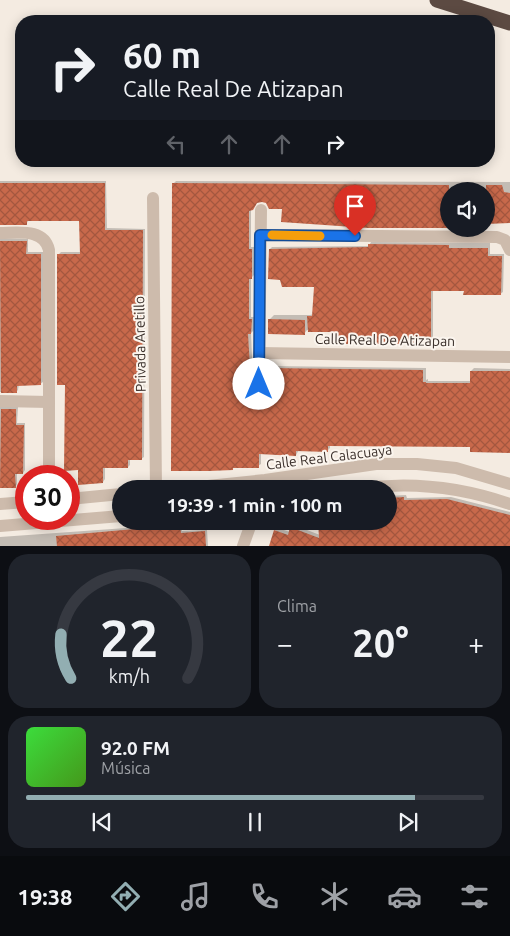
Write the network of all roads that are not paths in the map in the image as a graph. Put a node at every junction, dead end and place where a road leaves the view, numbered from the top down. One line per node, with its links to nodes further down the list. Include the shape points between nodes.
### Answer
1 (437, 0): 2 (highway)
2 (485, 15)
3 (495, 18): 4 (highway)
4 (510, 23)
5 (153, 198): 16 (street, Privada Aretillo)
6 (260, 210): 8 (street)
7 (0, 233): 14 (street, via 35,235 48,242)
8 (260, 235): 9 (street, via 496,237 505,240); 10 (street)
9 (510, 250)
10 (259, 353): 11 (street, Calle Real De Atizapan); 12 (street)
11 (510, 357)
12 (259, 384)
13 (0, 401): 14 (street)
14 (49, 402): 15 (street)
15 (49, 465)
16 (156, 480)
17 (291, 480): 18 (street, Calle Real Calacuaya, via 376,464 417,464 456,468)
18 (510, 484)
19 (397, 486): 24 (street, via 453,489)
20 (112, 495): 21 (street)
21 (80, 498)
22 (15, 503): 23 (street)
23 (0, 504)
24 (510, 504)
25 (112, 516): 26 (street)
26 (80, 518)
27 (15, 524): 28 (street)
28 (0, 526)
29 (249, 530): 30 (street)
30 (243, 546)

